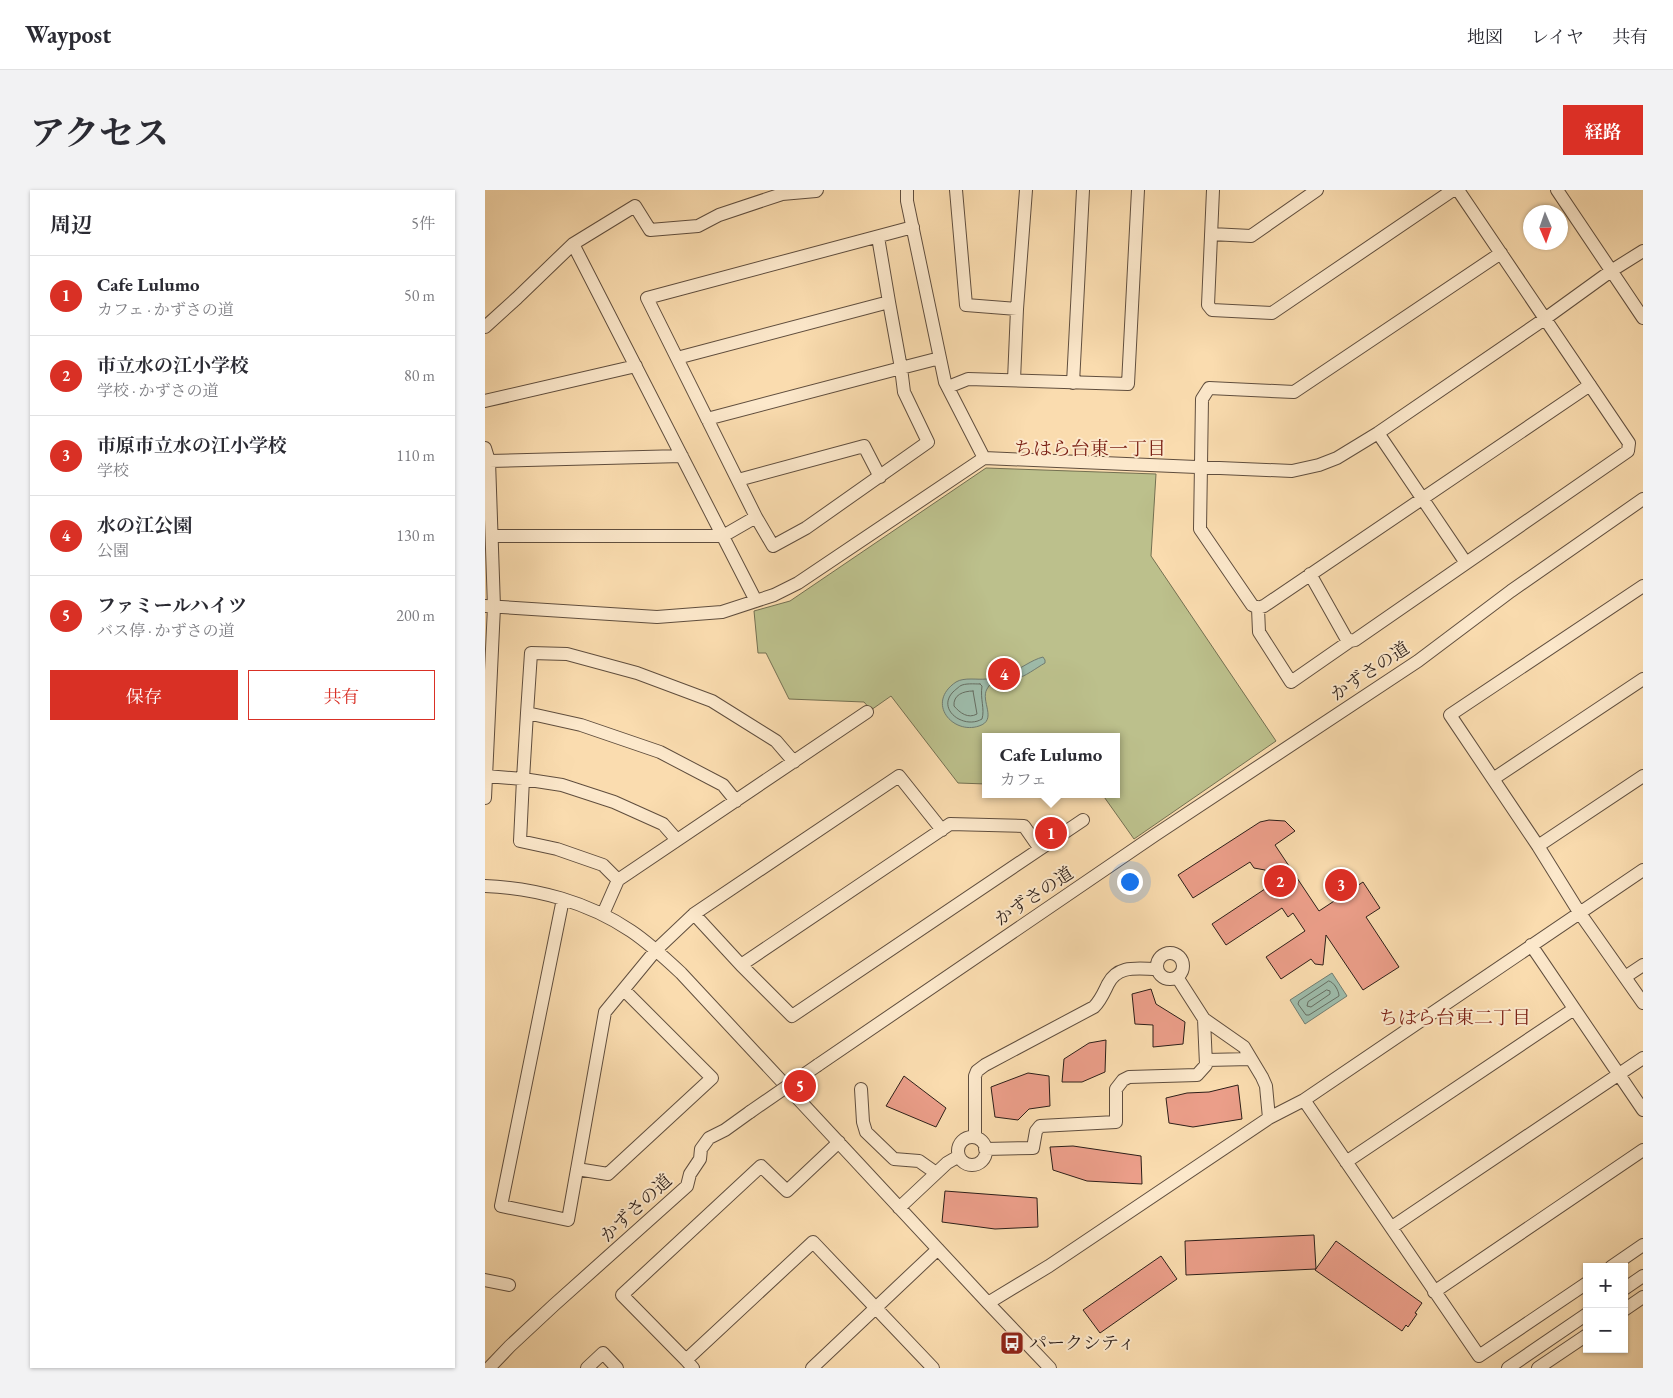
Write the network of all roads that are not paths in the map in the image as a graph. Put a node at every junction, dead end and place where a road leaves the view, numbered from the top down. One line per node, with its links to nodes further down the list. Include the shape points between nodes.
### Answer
1 (817, 190): 15 (street, via 782,194 719,215 698,226 659,230 649,230 635,206)
2 (907, 190): 12 (street)
3 (956, 190): 20 (street, via 966,305)
4 (1026, 190): 20 (street)
5 (1083, 190): 29 (street)
6 (1137, 190): 29 (street, via 1128,384)
7 (1213, 190): 13 (street)
8 (1317, 190): 13 (street, via 1251,236)
9 (1453, 190): 13 (street, via 1272,313 1213,310 1208,305)
10 (1458, 190): 17 (street)
11 (1557, 190): 18 (street)
12 (913, 227): 14 (street); 25 (street)
13 (1211, 234)
14 (878, 236): 19 (street); 24 (street, via 647,298)
15 (573, 244): 23 (street); 26 (street)
16 (1643, 251): 18 (street)
17 (1501, 253): 21 (street); 39 (street, via 1294,392 1209,388 1202,399)
18 (1611, 271): 21 (street); 22 (street)
19 (889, 302): 24 (street); 27 (street)
20 (1017, 309): 28 (street)
21 (1546, 318): 30 (street); 34 (street)
22 (1643, 318)
23 (485, 327)
24 (677, 358): 33 (street)
25 (940, 358): 27 (street); 31 (street)
26 (635, 366): 32 (street); 36 (street)
27 (901, 368): 33 (street); 40 (street, via 904,392 928,442)
28 (1014, 380): 29 (street); 31 (street, via 968,378)
29 (1073, 382)
30 (1590, 385): 43 (street); 48 (street, via 1629,443 1628,451)
31 (948, 387): 37 (street)
32 (485, 401)
33 (707, 418): 41 (street)
34 (1378, 433): 39 (street, via 1337,458 1291,471); 43 (street)
35 (485, 448): 38 (street)
36 (682, 456): 38 (street); 47 (street)
37 (984, 458): 39 (street); 51 (street, via 798,583)
38 (489, 461): 42 (street)
39 (1200, 468): 53 (street, via 1200,530)
40 (879, 477): 41 (street, via 864,446); 45 (street, via 806,528 773,546)
41 (738, 480): 45 (street)
42 (488, 499): 46 (street)
43 (1423, 499): 48 (street); 49 (street)
44 (1643, 499): 123 (street, かずさの道, bridge, via 1418,661 709,1138 701,1149 687,1186)
45 (757, 517): 47 (street)
46 (493, 536): 47 (street); 52 (street)
47 (723, 536): 51 (street)
48 (1466, 562): 54 (street)
49 (1310, 574): 53 (street); 54 (street)
50 (1643, 586): 62 (street, via 1450,715)
51 (756, 601): 52 (street, via 722,612 657,617)
52 (489, 606): 59 (street)
53 (1257, 608): 54 (street, via 1259,632 1291,682)
54 (1350, 641)
55 (1643, 679): 62 (street)
56 (867, 712): 58 (street)
57 (527, 714): 58 (street, via 531,653 567,654 637,673 712,701 777,740); 61 (street); 64 (street, via 581,725 660,752 723,785)
58 (794, 762): 64 (street)
59 (486, 776): 61 (street); 63 (street)
60 (1643, 776): 68 (street)
61 (523, 779): 67 (street, via 562,785 614,802 663,824); 71 (street, via 520,841 557,849 603,865)
62 (1493, 779): 68 (street)
63 (485, 798)
64 (736, 801): 67 (street)
65 (1083, 820): 69 (street)
66 (942, 830): 69 (street, via 951,824 1024,826); 76 (street, via 899,776); 79 (street)
67 (677, 840): 71 (street)
68 (1538, 846): 74 (street)
69 (1039, 849): 79 (street, via 792,1016)
70 (1643, 870): 74 (street)
71 (618, 880): 75 (street)
72 (485, 886): 73 (street, via 504,886)
73 (563, 899): 75 (street); 102 (street, via 501,1206 568,1220)
74 (1579, 912): 77 (street); 83 (street)
75 (603, 914): 78 (street)
76 (694, 914): 78 (street); 79 (street)
77 (1531, 945): 86 (street); 93 (street)
78 (656, 950): 84 (street); 97 (street)
79 (741, 965)
80 (1643, 965): 83 (street)
81 (1157, 969): 82 (street, via 1167,979); 82 (street, via 1163,956 1172,954 1182,964); 96 (street, via 1117,972 1094,1007 977,1071)
82 (1177, 977): 87 (street)
83 (1625, 977): 85 (street)
84 (624, 990): 102 (street, via 605,1012); 102 (street, via 712,1078 608,1174)
85 (1643, 1003)
86 (1574, 1010): 91 (street); 101 (street)
87 (1204, 1019): 89 (street, via 1244,1047); 90 (street)
88 (1643, 1058): 91 (street)
89 (1251, 1059): 90 (street); 95 (street, via 1266,1086)
90 (1206, 1060): 98 (street, via 1207,1065 1197,1075 1129,1077 1123,1080 1116,1089 1116,1122 1040,1126 1033,1148)
91 (1620, 1074): 94 (street); 105 (street)
92 (861, 1089): 103 (street, via 866,1132 894,1159 919,1161)
93 (1304, 1100): 95 (street); 101 (street)
94 (1643, 1110)
95 (1269, 1118): 116 (street)
96 (975, 1137): 98 (street, via 982,1141); 100 (street, via 962,1141)
97 (839, 1142): 104 (street); 121 (street, via 787,1191 761,1166 622,1295)
98 (985, 1149): 100 (street, via 985,1156 977,1164 966,1164)
99 (1643, 1150): 114 (street)
100 (959, 1156): 103 (street)
101 (1346, 1162): 105 (street)
102 (577, 1169)
103 (936, 1173): 104 (street)
104 (899, 1208): 107 (street)
105 (1391, 1227): 114 (street)
106 (1643, 1245): 108 (street)
107 (938, 1249): 116 (street); 117 (street)
108 (1617, 1263)
109 (1643, 1276): 113 (street)
110 (485, 1280): 111 (street)
111 (509, 1286)
112 (1583, 1286): 114 (street, via 1479,1356)
113 (1628, 1286)
114 (1434, 1292)
115 (1643, 1297): 118 (street)
116 (988, 1304): 127 (street)
117 (876, 1307): 121 (street, via 813,1242); 122 (street); 126 (street)
118 (1627, 1308)
119 (1583, 1317): 128 (street)
120 (1583, 1338): 129 (street)
121 (690, 1364)
122 (929, 1367)
123 (489, 1368)
124 (587, 1368): 125 (street, via 603,1353)
125 (617, 1368)
126 (812, 1368)
127 (1050, 1368)
128 (1508, 1368)
129 (1538, 1368)

